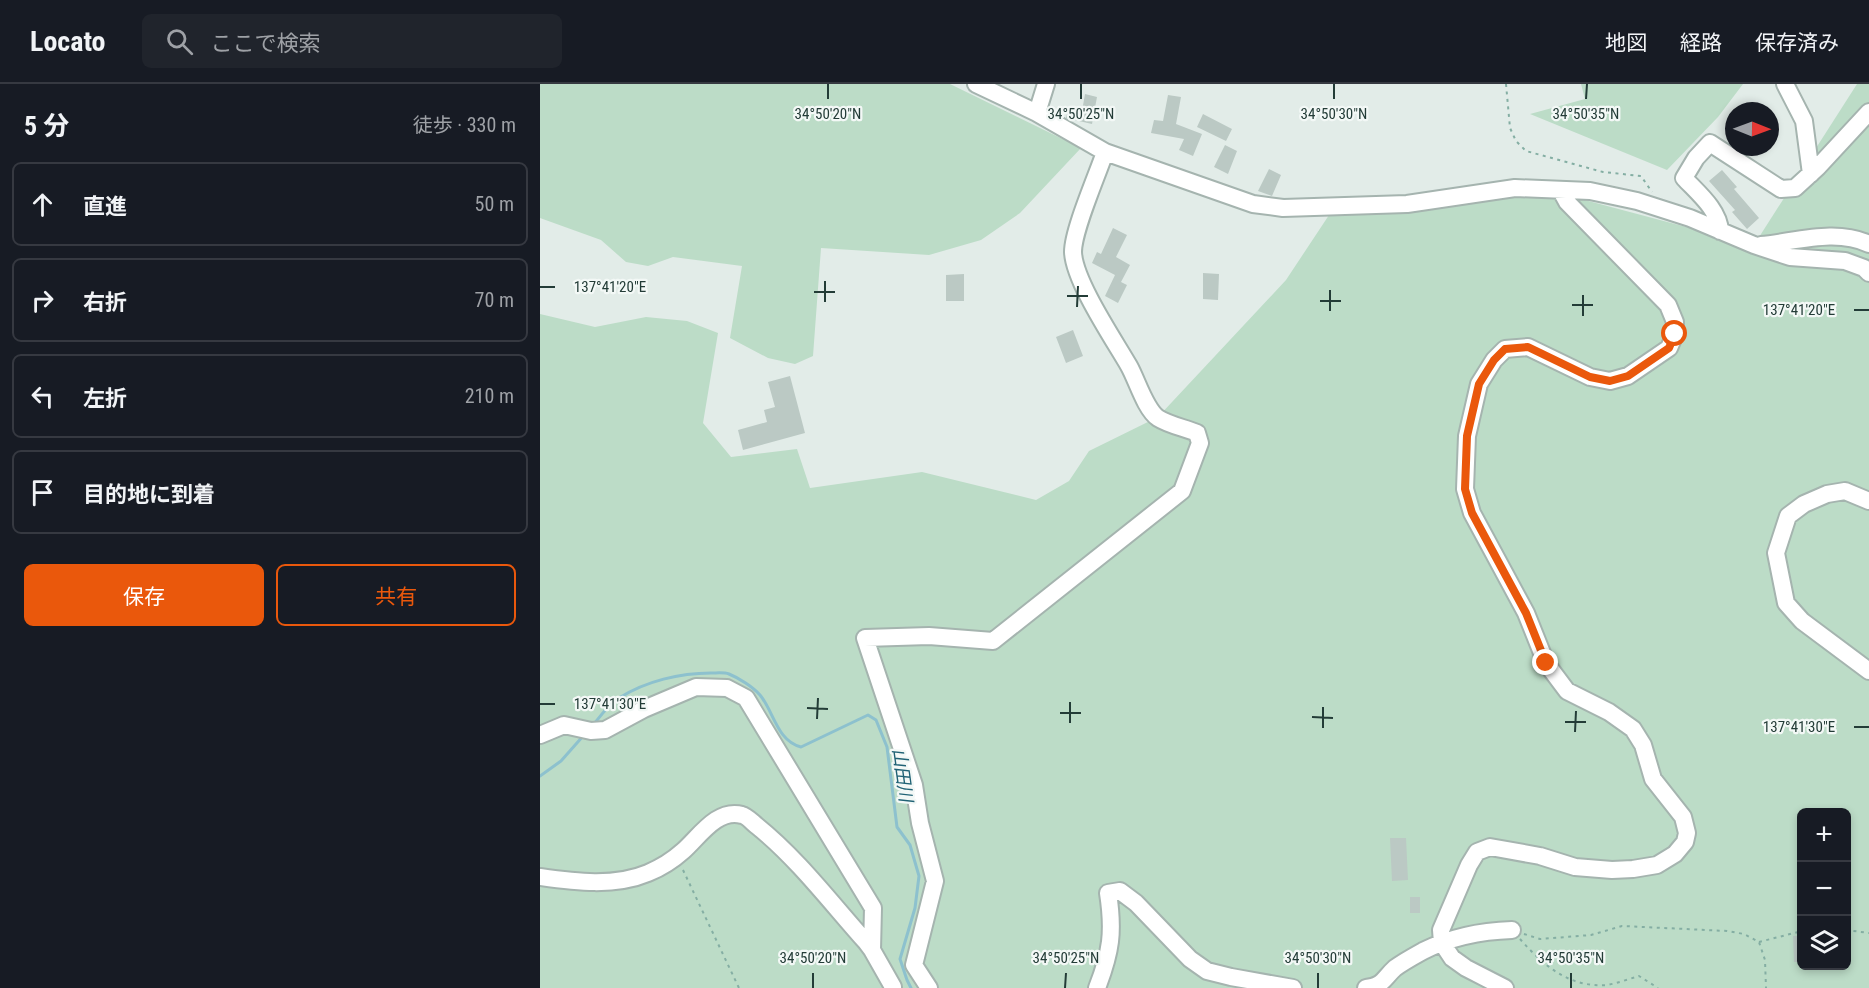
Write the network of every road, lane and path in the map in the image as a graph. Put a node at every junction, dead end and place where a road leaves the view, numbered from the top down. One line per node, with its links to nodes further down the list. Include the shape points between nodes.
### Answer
1 (976, 84): 5 (street)
2 (1046, 84): 5 (street)
3 (1506, 84): 10 (path, via 1510,128 1526,151 1603,172 1641,176)
4 (1785, 84): 8 (street, via 1804,122)
5 (1037, 112): 7 (street)
6 (1869, 112): 8 (street)
7 (1106, 152): 9 (street, via 1253,204 1283,208 1407,204 1515,188); 29 (street, via 1075,240 1074,263 1151,408 1158,417 1197,432 1200,443 1182,491 993,641 929,636 865,638 914,785 935,881 914,965)
8 (1811, 174): 11 (street, via 1795,188 1781,189 1710,143 1684,178 1710,206 1720,222)
9 (1561, 191): 10 (street, via 1590,191); 25 (street, via 1567,202 1668,305 1675,334 1669,348 1628,376 1610,381 1590,377 1528,347 1505,349 1479,384 1467,436 1465,489 1472,513 1526,613 1546,663 1567,691 1633,729 1643,745 1653,778 1683,817 1687,833 1675,854 1657,866 1634,869 1575,867 1490,847 1478,852 1441,930)
10 (1667, 211): 11 (street)
11 (1720, 231): 13 (street)
12 (1869, 244): 13 (street, via 1850,238 1812,237)
13 (1754, 245): 14 (street, via 1790,257 1845,261)
14 (1869, 273)
15 (1869, 501): 16 (street, via 1845,491 1804,504 1788,516 1776,553 1786,603 1802,621)
16 (1869, 671)
17 (540, 735): 26 (street, via 564,725 605,730 696,687 727,688 746,698 873,909)
18 (677, 856): 19 (street, via 648,873 615,881); 26 (street, via 713,821 727,815 743,815 795,861); 27 (path)
19 (540, 877)
20 (1512, 930): 24 (path, via 1540,939 1591,934 1622,926 1727,931); 25 (street, via 1470,934); 34 (path, via 1544,966 1575,984 1605,986 1639,976)
21 (1851, 931): 23 (path)
22 (1797, 932): 24 (path)
23 (1869, 933)
24 (1759, 942): 35 (path, via 1766,960)
25 (1442, 943): 32 (street, via 1395,968 1378,986); 33 (street, via 1452,958)
26 (872, 950): 28 (street)
27 (739, 988)
28 (892, 988)
29 (929, 988)
30 (1097, 988): 31 (street, via 1111,947 1108,893 1120,891 1207,971)
31 (1293, 988)
32 (1366, 988)
33 (1504, 988)
34 (1658, 988)
35 (1766, 988)

